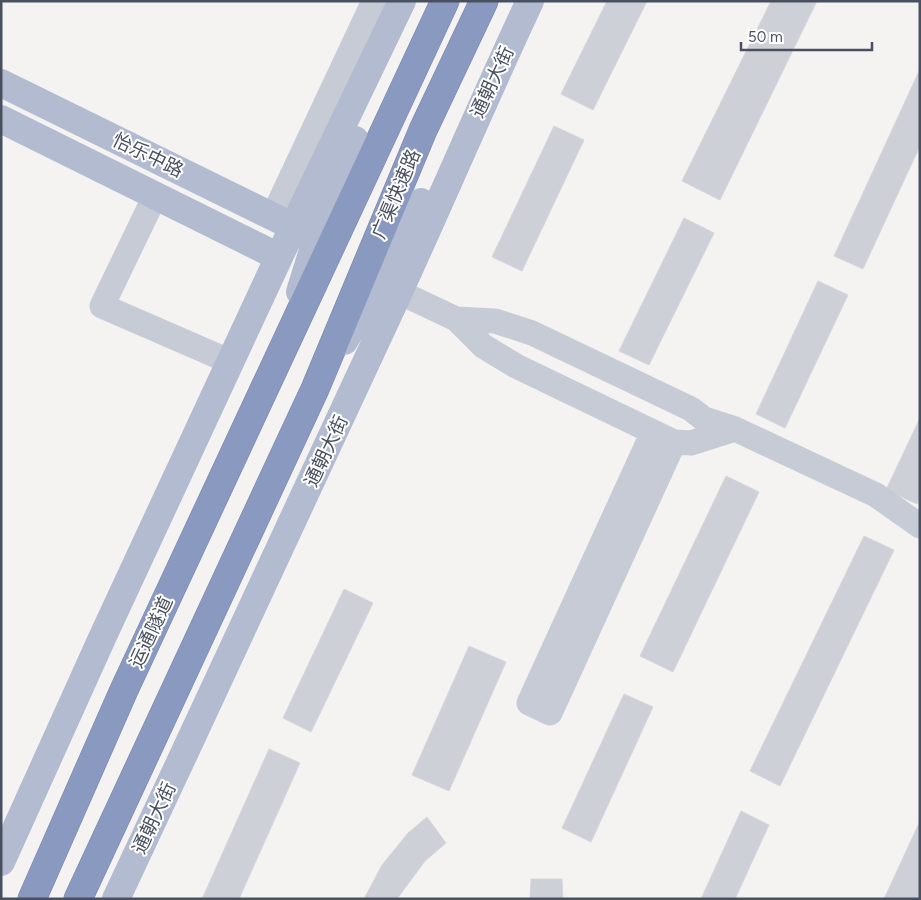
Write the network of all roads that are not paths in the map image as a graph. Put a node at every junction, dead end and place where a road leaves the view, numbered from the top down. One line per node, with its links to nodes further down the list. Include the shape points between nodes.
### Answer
1 (374, 1): 11 (street)
2 (402, 1): 6 (main road)
3 (445, 1): 16 (highway, 广渠快速路)
4 (484, 1): 17 (highway, 广渠快速路, via 423,130)
5 (530, 1): 8 (main road, 通朝大街)
6 (381, 47): 11 (main road); 16 (main road, via 363,122 324,215)
7 (1, 83): 11 (main road, 怡乐中路)
8 (479, 108): 13 (main road, 通朝大街); 17 (main road, via 427,188 369,299)
9 (1, 120): 10 (main road, 怡乐中路)
10 (155, 196): 12 (main road, 怡乐中路); 15 (street, via 102,306)
11 (284, 222): 12 (main road)
12 (279, 257): 15 (main road)
13 (399, 292): 14 (street); 24 (main road, 通朝大街)
14 (456, 319): 18 (street, via 495,321 532,333 691,409 704,419); 19 (street, via 483,346 516,366)
15 (231, 362): 21 (main road)
16 (276, 368): 22 (highway, 运通隧道, via 124,690)
17 (315, 389): 23 (highway)
18 (735, 429): 19 (street, via 691,444); 20 (street, via 876,495)
19 (663, 437): 19 (street, via 550,713 529,703)
20 (920, 526)
21 (1, 862)
22 (32, 899)
23 (78, 899)
24 (116, 899)

